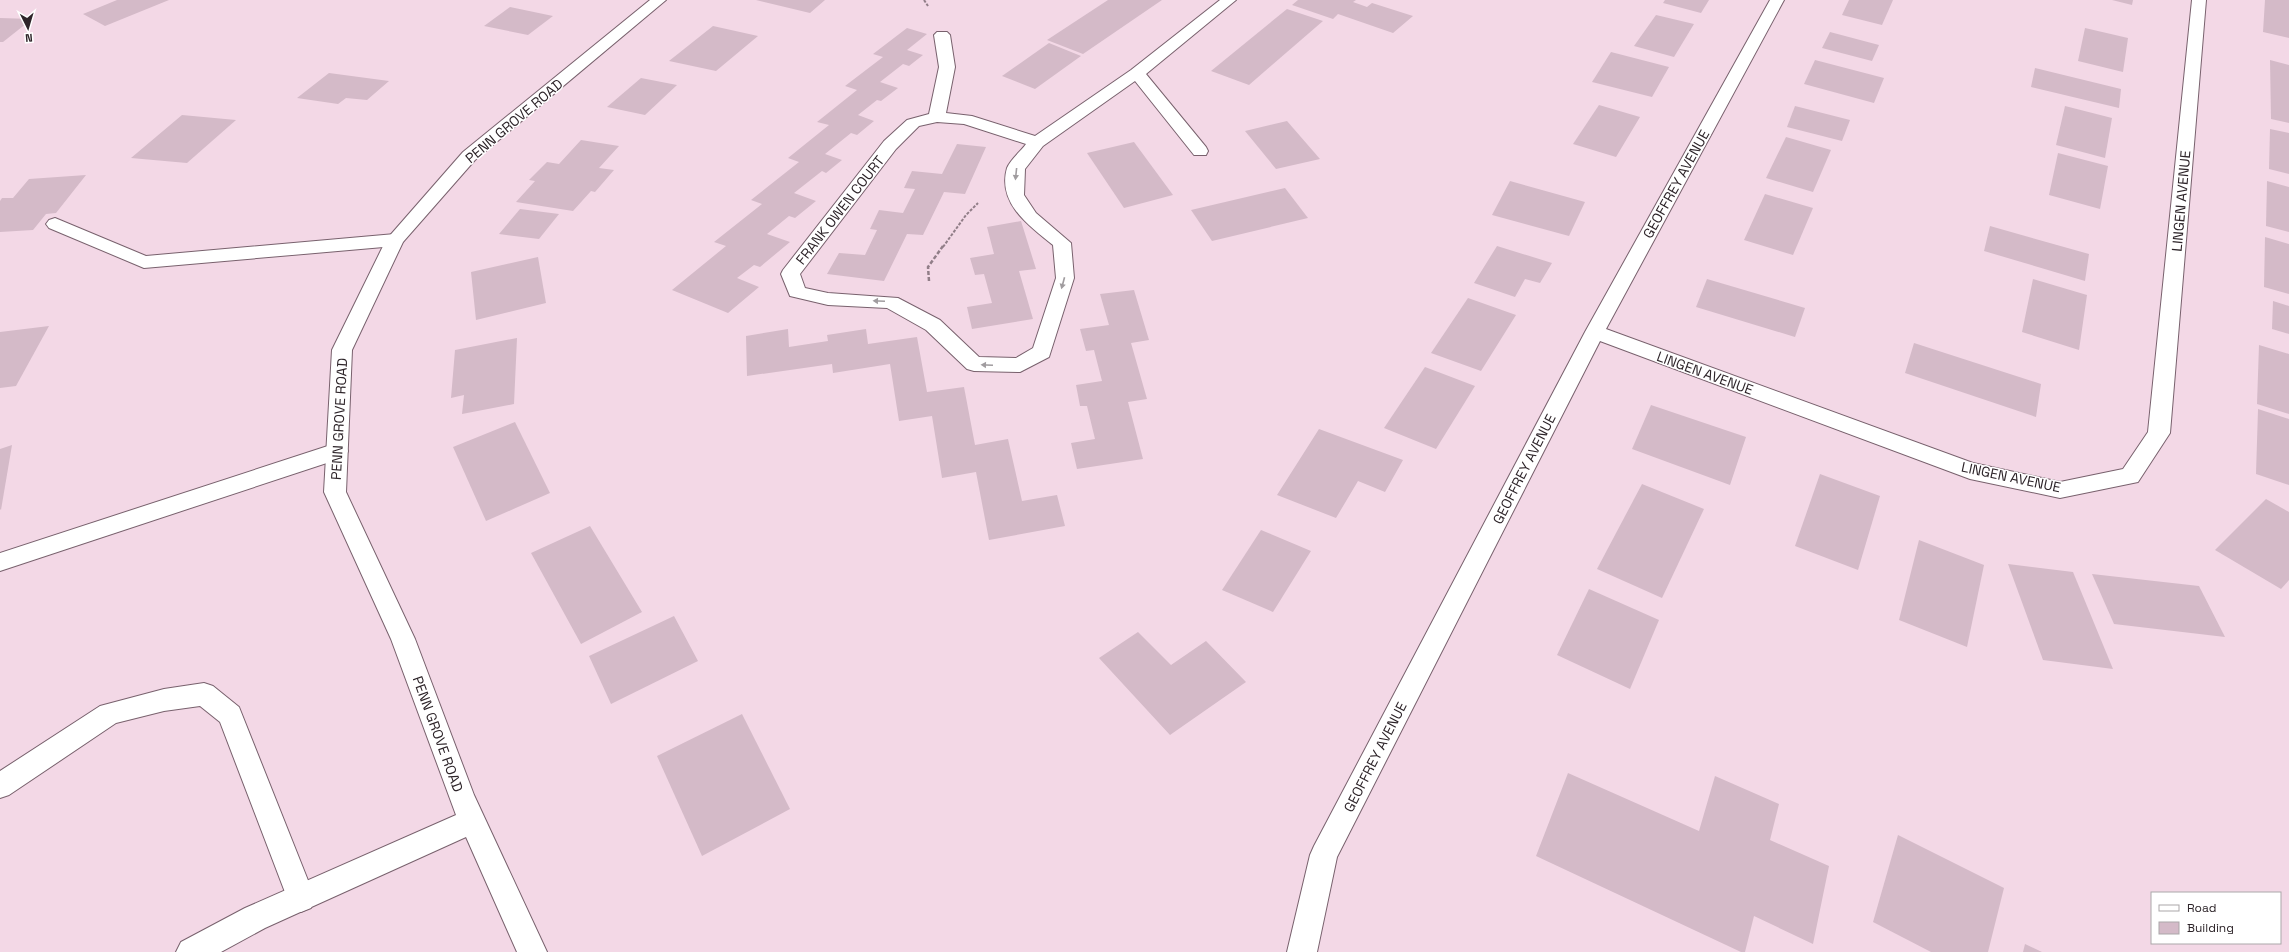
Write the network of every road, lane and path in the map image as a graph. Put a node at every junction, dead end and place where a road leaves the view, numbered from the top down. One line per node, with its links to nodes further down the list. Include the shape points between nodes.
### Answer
1 (659, 0): 12 (street, PENN GROVE ROAD, via 469,156)
2 (1229, 0): 6 (street)
3 (1777, 0): 14 (street, GEOFFREY AVENUE)
4 (2199, 0): 14 (street, LINGEN AVENUE, via 2159,433 2130,476 2060,490 1970,470)
5 (942, 35): 7 (street, via 948,67)
6 (1137, 72): 8 (street); 9 (street)
7 (937, 117): 8 (street, FRANK OWEN COURT, via 966,119); 13 (street, FRANK OWEN COURT, one-way to 7, via 891,302 828,299 797,292 790,274 890,145 913,122)
8 (1037, 142): 10 (street)
9 (1200, 151)
10 (1016, 168): 13 (path, via 966,215 928,267); 13 (street, FRANK OWEN COURT, one-way to 13, via 1015,195 1029,217 1062,243 1065,278 1042,352 1020,365 974,364)
11 (55, 224): 12 (street, via 144,262)
12 (395, 240): 15 (street, PENN GROVE ROAD, via 342,350)
13 (933, 325)
14 (1595, 332): 22 (street, GEOFFREY AVENUE, via 1324,855)
15 (337, 451): 16 (street); 18 (street, PENN GROVE ROAD, via 335,492 403,639)
16 (0, 562)
17 (0, 786): 19 (street, via 109,714 164,700 204,694 230,715)
18 (472, 821): 19 (street); 21 (street, PENN GROVE ROAD)
19 (301, 898): 20 (street, via 255,918)
20 (192, 952)
21 (532, 952)
22 (1302, 952)

